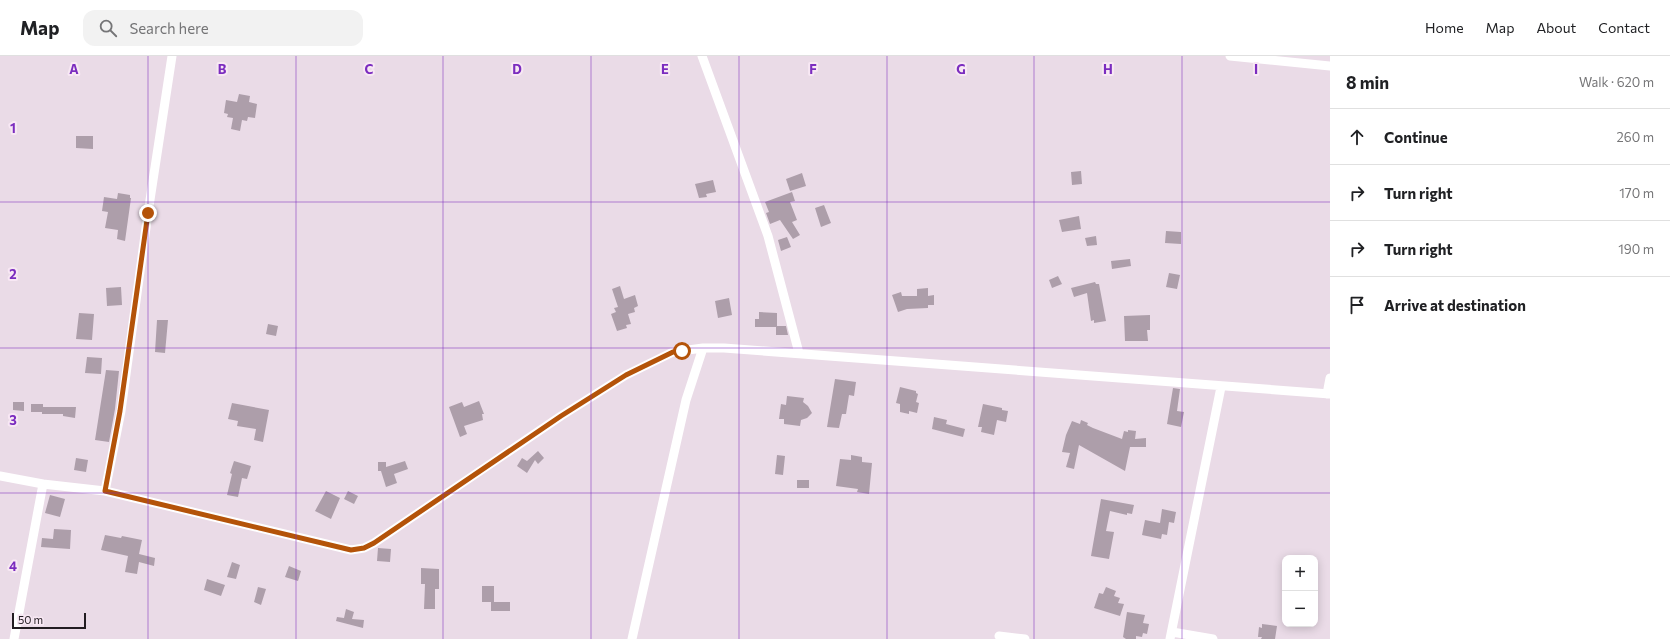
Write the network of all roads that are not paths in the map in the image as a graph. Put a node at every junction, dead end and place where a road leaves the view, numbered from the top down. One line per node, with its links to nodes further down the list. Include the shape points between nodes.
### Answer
1 (172, 56): 12 (street, via 120,411)
2 (702, 56): 6 (street, via 768,236)
3 (1230, 56): 4 (street)
4 (1330, 66)
5 (703, 348): 6 (street); 12 (street, via 673,352 626,375 374,543 357,550); 16 (street, via 686,400)
6 (799, 353): 8 (street)
7 (1330, 378): 9 (street)
8 (1220, 387): 9 (street); 14 (street)
9 (1328, 394)
10 (0, 476): 11 (street)
11 (43, 484): 12 (street); 15 (street)
12 (105, 491)
13 (999, 636): 17 (street)
14 (1171, 636): 18 (street)
15 (14, 639)
16 (632, 639)
17 (1025, 639)
18 (1213, 639)

